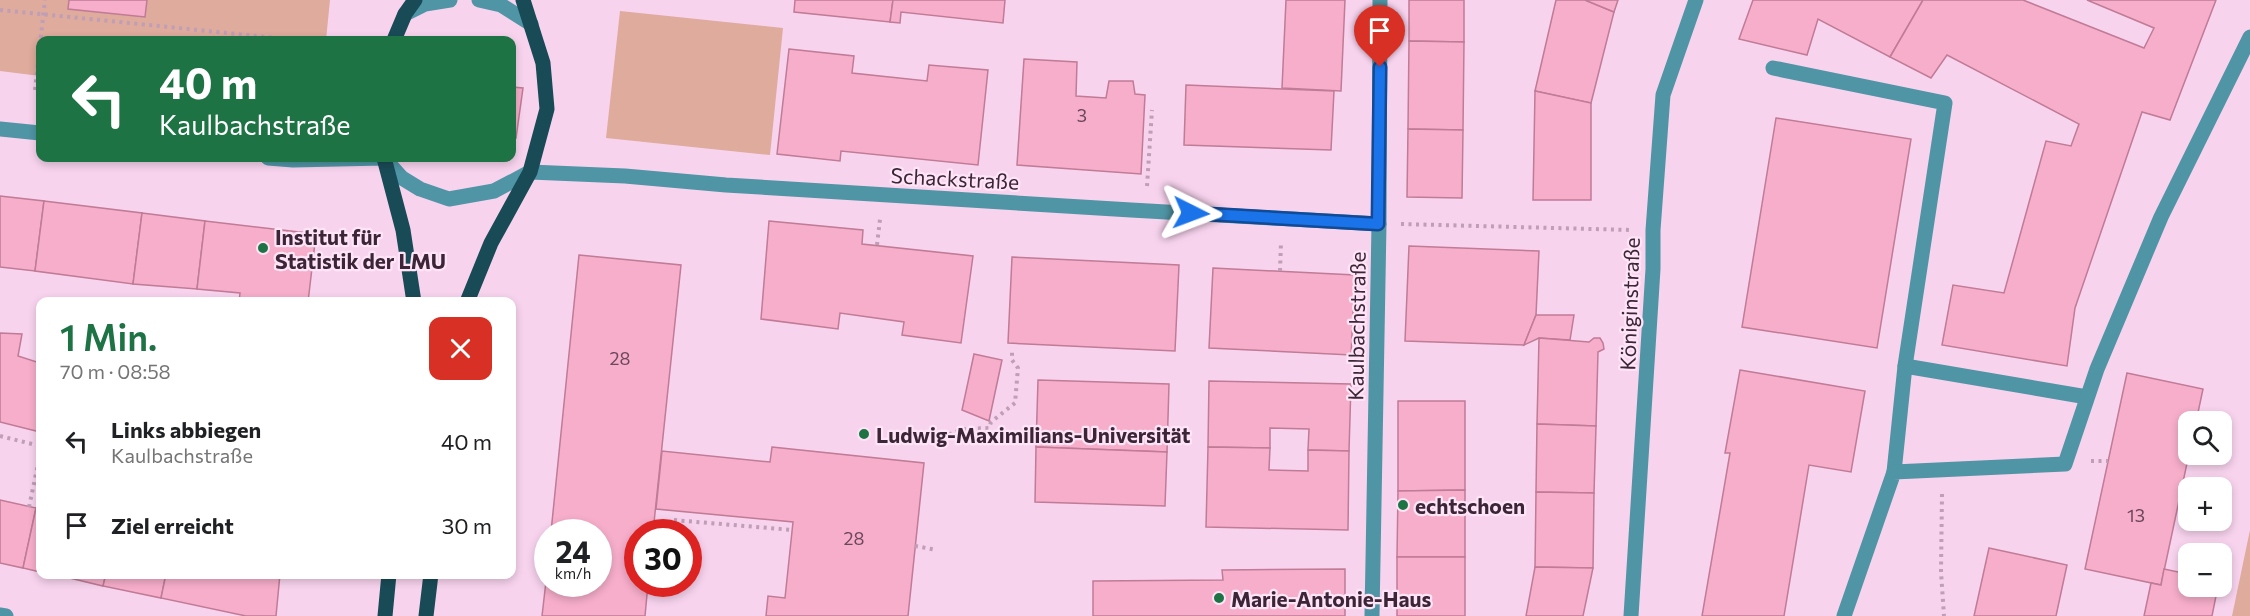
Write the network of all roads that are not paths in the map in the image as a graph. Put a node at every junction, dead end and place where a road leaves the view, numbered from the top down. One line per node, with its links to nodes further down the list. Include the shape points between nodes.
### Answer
1 (415, 0): 7 (main road)
2 (450, 0): 7 (street, via 425,4)
3 (479, 0): 8 (street, via 501,5)
4 (523, 0): 8 (main road)
5 (1380, 0): 17 (street, Kaulbachstraße)
6 (1696, 0): 30 (street, Königinstraße, via 1663,95)
7 (405, 14): 9 (main road)
8 (531, 24): 16 (main road, via 543,63 547,109)
9 (396, 36)
10 (2250, 37): 21 (street, via 2161,217)
11 (1773, 68): 20 (street, via 1946,103)
12 (0, 129): 13 (street)
13 (36, 133)
14 (385, 162): 18 (main road, via 403,230)
15 (388, 162): 16 (street, via 402,178 420,189 449,199 494,191)
16 (530, 172): 17 (street, Schackstraße); 19 (main road, via 491,243)
17 (1378, 224): 29 (street, Kaulbachstraße)
18 (413, 297)
19 (468, 297)
20 (1905, 366): 21 (street); 22 (street)
21 (2087, 398): 22 (street, via 2065,465)
22 (1894, 472): 31 (street)
23 (389, 579): 27 (main road)
24 (430, 579): 28 (main road)
25 (0, 615): 26 (street)
26 (6, 616)
27 (385, 616)
28 (426, 616)
29 (1372, 616)
30 (1631, 616)
31 (1845, 616)

